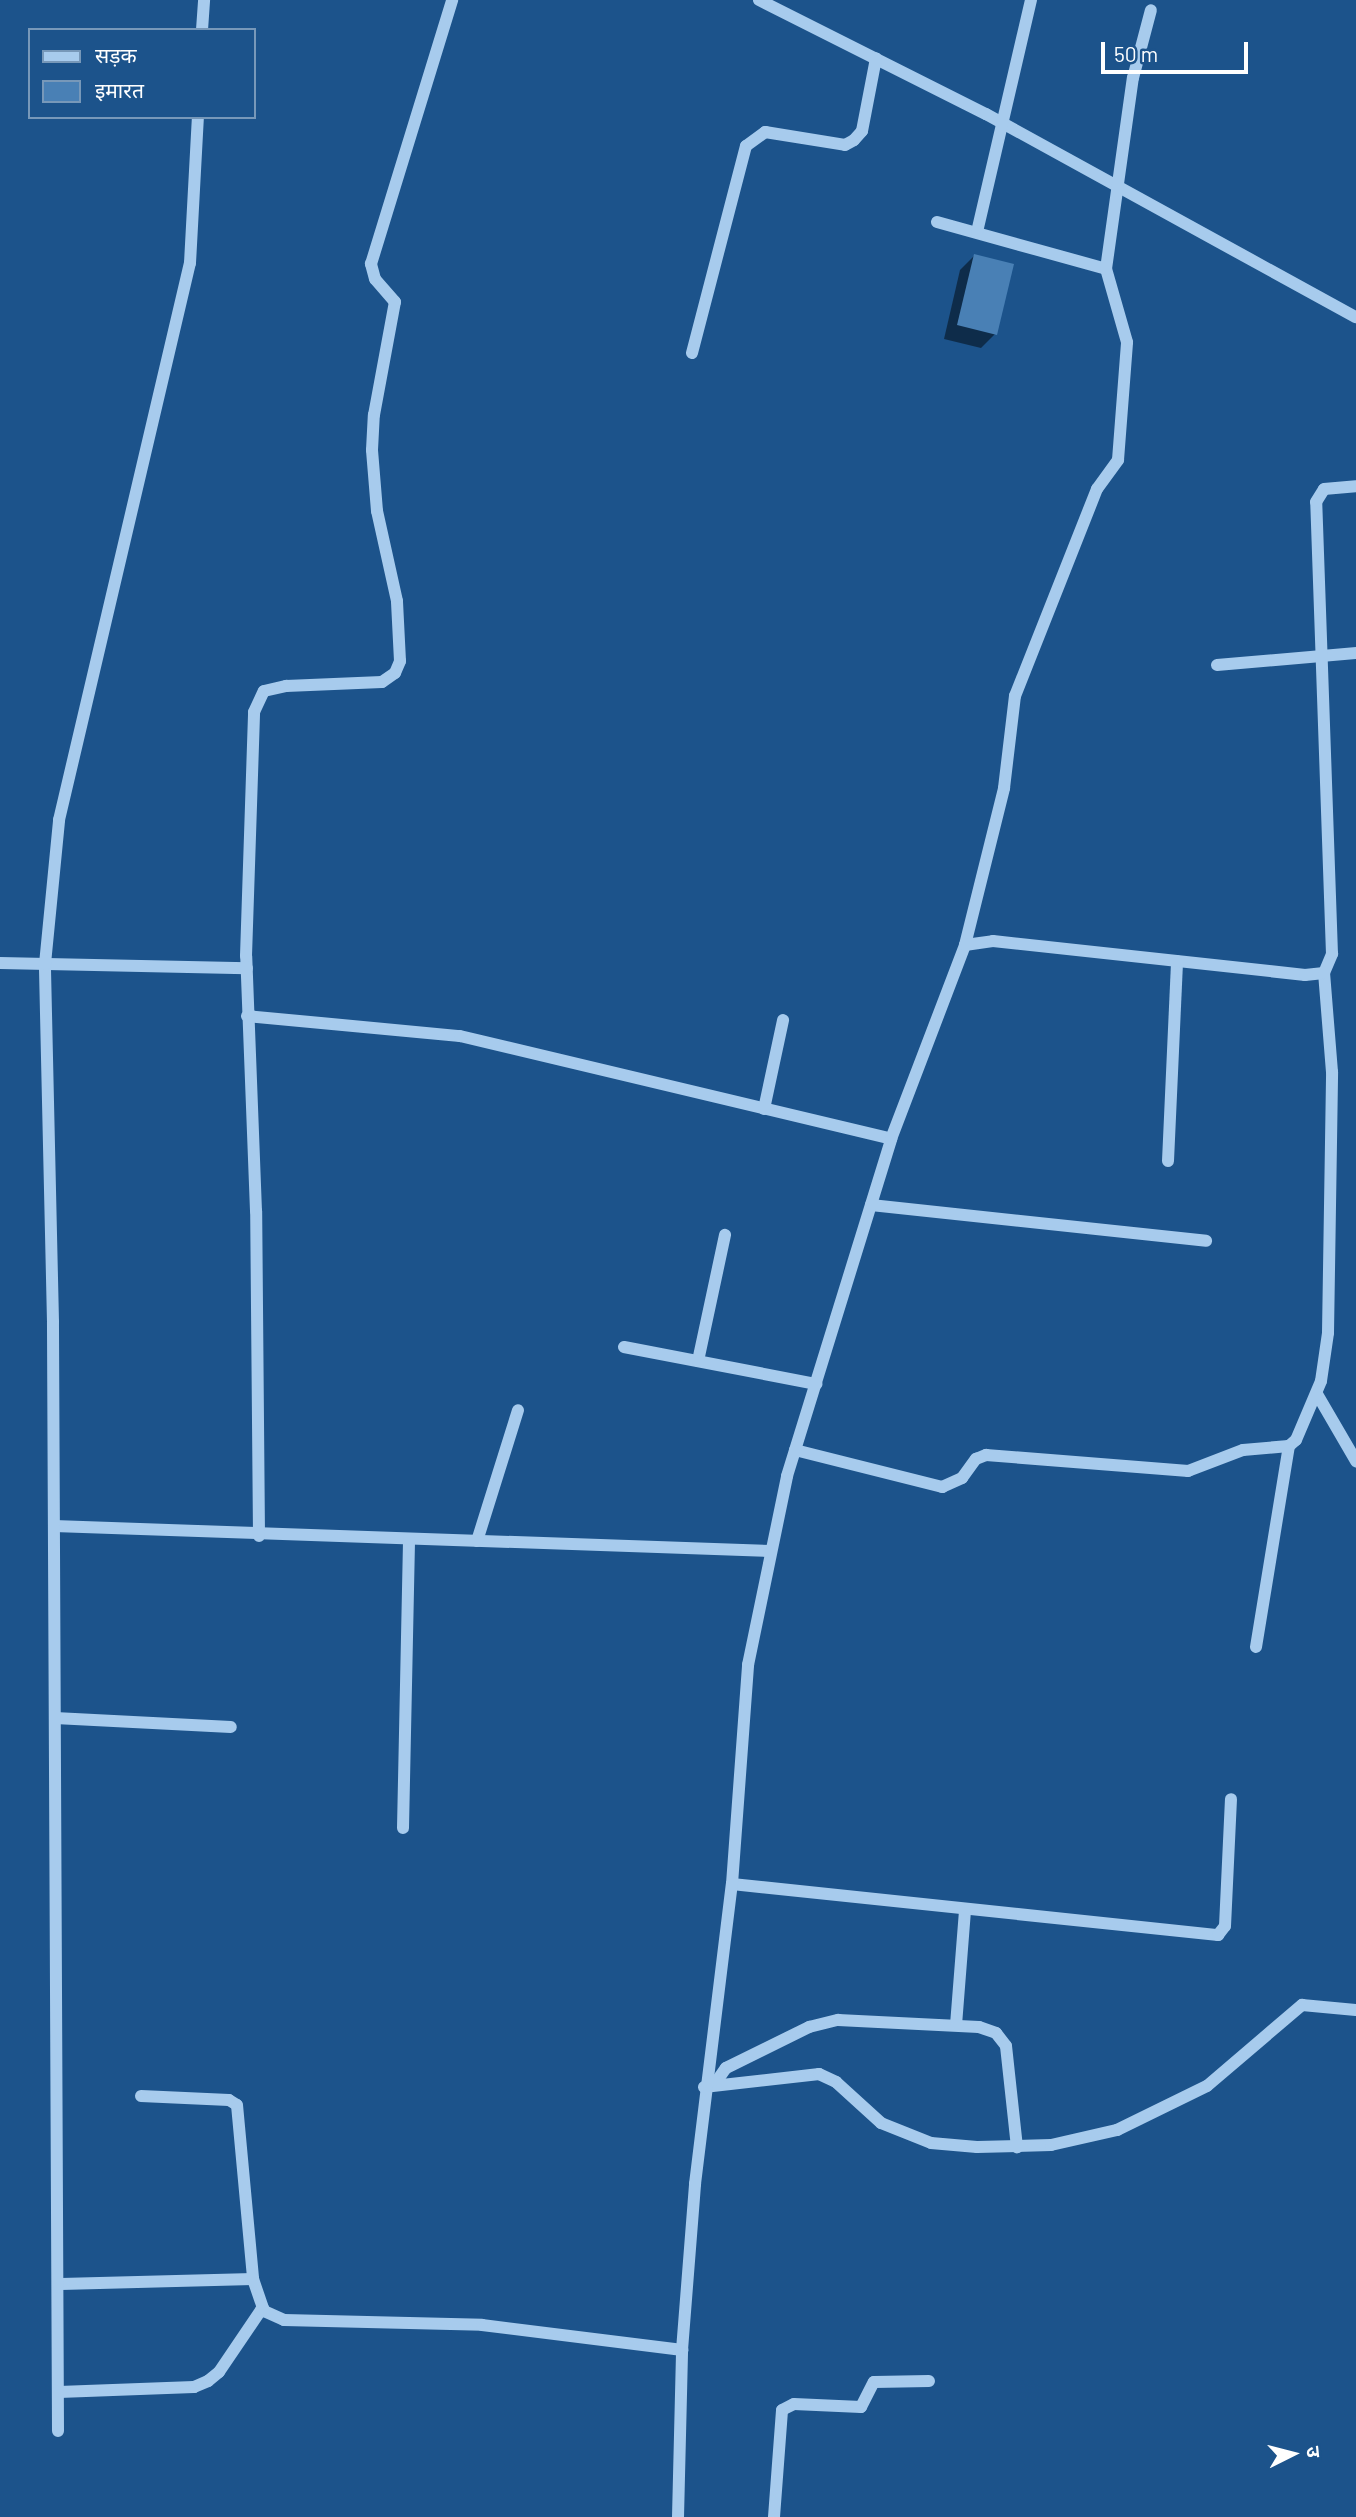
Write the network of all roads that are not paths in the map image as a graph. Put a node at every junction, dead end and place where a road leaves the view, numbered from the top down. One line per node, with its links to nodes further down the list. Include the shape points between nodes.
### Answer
1 (204, 0): 6 (street)
2 (452, 0): 24 (street, via 371,264 375,279 395,302 372,450 377,510 397,601 400,662 395,673 382,682 286,686 264,691 257,699)
3 (759, 0): 7 (street)
4 (1031, 0): 9 (street)
5 (1152, 10): 10 (street, via 1133,78)
6 (202, 28)
7 (876, 58): 9 (street); 15 (street, via 862,131 854,140 845,145 765,132 746,146)
8 (198, 119): 23 (street, via 190,263 60,820)
9 (1000, 122): 10 (street); 12 (street)
10 (1121, 187): 13 (street, via 1113,207); 14 (street)
11 (937, 222): 12 (street)
12 (976, 232): 13 (street)
13 (1106, 269): 20 (street, via 1127,342 1118,460 1097,489 1015,696 1004,788)
14 (1356, 317)
15 (692, 353)
16 (1356, 486): 18 (street, via 1324,489 1318,494)
17 (1356, 653): 18 (street)
18 (1322, 654): 19 (street); 25 (street, via 1332,954)
19 (1217, 665)
20 (964, 945): 21 (street, via 993,941); 29 (street)
21 (1177, 961): 25 (street, via 1305,975); 30 (street)
22 (0, 963): 23 (street)
23 (45, 964): 24 (street); 42 (street)
24 (247, 968): 26 (street)
25 (1324, 973): 37 (street, via 1332,1072 1330,1283)
26 (247, 1016): 28 (street, via 460,1036); 43 (street, via 256,1211)
27 (783, 1020): 28 (street)
28 (764, 1109): 29 (street)
29 (891, 1139): 31 (street)
30 (1168, 1161)
31 (871, 1205): 33 (street); 36 (street)
32 (725, 1235): 35 (street)
33 (1206, 1241)
34 (624, 1347): 35 (street)
35 (698, 1361): 36 (street)
36 (816, 1384): 40 (street)
37 (1317, 1394): 39 (street); 41 (street)
38 (518, 1410): 45 (street)
39 (1289, 1446): 40 (street, via 1243,1450 1188,1471 986,1455 976,1459 962,1478 942,1487); 47 (street)
40 (795, 1450): 46 (street)
41 (1356, 1461)
42 (54, 1526): 43 (street); 48 (street)
43 (259, 1536): 44 (street)
44 (408, 1539): 45 (street); 51 (street)
45 (477, 1541): 46 (street)
46 (771, 1551): 52 (street, via 748,1665)
47 (1256, 1647)
48 (55, 1718): 49 (street); 60 (street)
49 (231, 1727)
50 (1231, 1799): 53 (street, via 1225,1926 1218,1935)
51 (403, 1828)
52 (732, 1884): 53 (street); 56 (street)
53 (965, 1910): 55 (street)
54 (1356, 2010): 58 (street, via 1302,2005 1207,2087 1158,2113 1084,2139)
55 (956, 2025): 56 (street, via 828,2023 726,2068); 58 (street, via 996,2034 1006,2046)
56 (709, 2086): 58 (street, via 819,2074 836,2082 881,2123 897,2131 931,2143); 62 (street)
57 (141, 2096): 59 (street, via 229,2100 237,2105)
58 (1017, 2147)
59 (253, 2279): 60 (street); 61 (street)
60 (61, 2284): 64 (street)
61 (263, 2307): 62 (street, via 269,2315 284,2320 482,2325); 64 (street, via 219,2372 194,2387)
62 (682, 2350): 66 (street)
63 (929, 2381): 67 (street, via 874,2382 861,2407 793,2404 782,2410)
64 (59, 2392): 65 (street)
65 (58, 2431)
66 (678, 2517)
67 (774, 2517)

